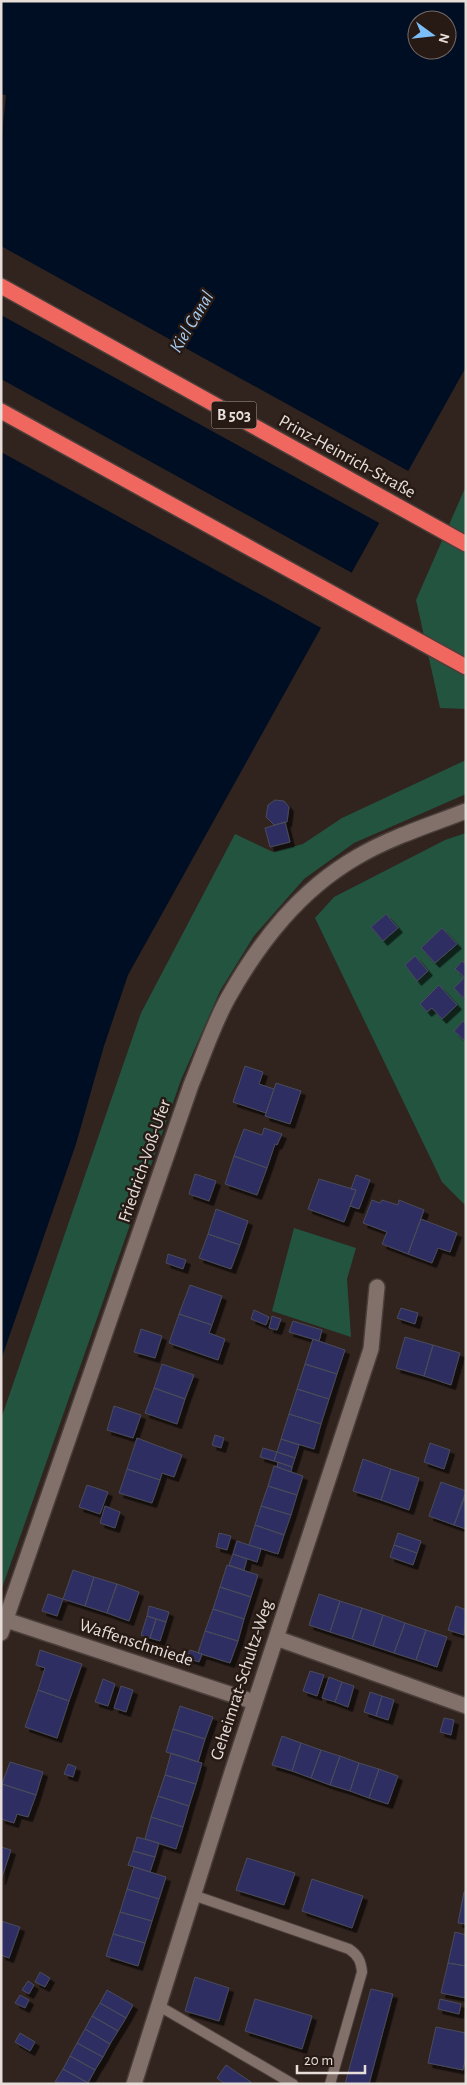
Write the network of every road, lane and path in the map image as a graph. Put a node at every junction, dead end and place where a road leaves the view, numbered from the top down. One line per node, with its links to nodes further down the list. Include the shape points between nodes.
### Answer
1 (1, 286): 3 (highway, Prinz-Heinrich-Straße / B 503)
2 (1, 411): 4 (highway)
3 (466, 544)
4 (466, 667)
5 (466, 811): 7 (street, Friedrich-Voß-Ufer, via 359,856 315,886 260,946 227,999 188,1094)
6 (376, 1287): 8 (street, Geheimrat-Schultz-Weg, via 371,1349)
7 (3, 1626): 9 (street, Waffenschmiede)
8 (276, 1638): 9 (street, Geheimrat-Schultz-Weg); 10 (street)
9 (254, 1702): 11 (street, Geheimrat-Schultz-Weg)
10 (466, 1706)
11 (193, 1895): 12 (street, Geheimrat-Schultz-Weg); 15 (lane, via 356,1953 362,1972)
12 (159, 2006): 13 (street, Geheimrat-Schultz-Weg); 14 (lane)
13 (134, 2084)
14 (293, 2084)
15 (330, 2084)

